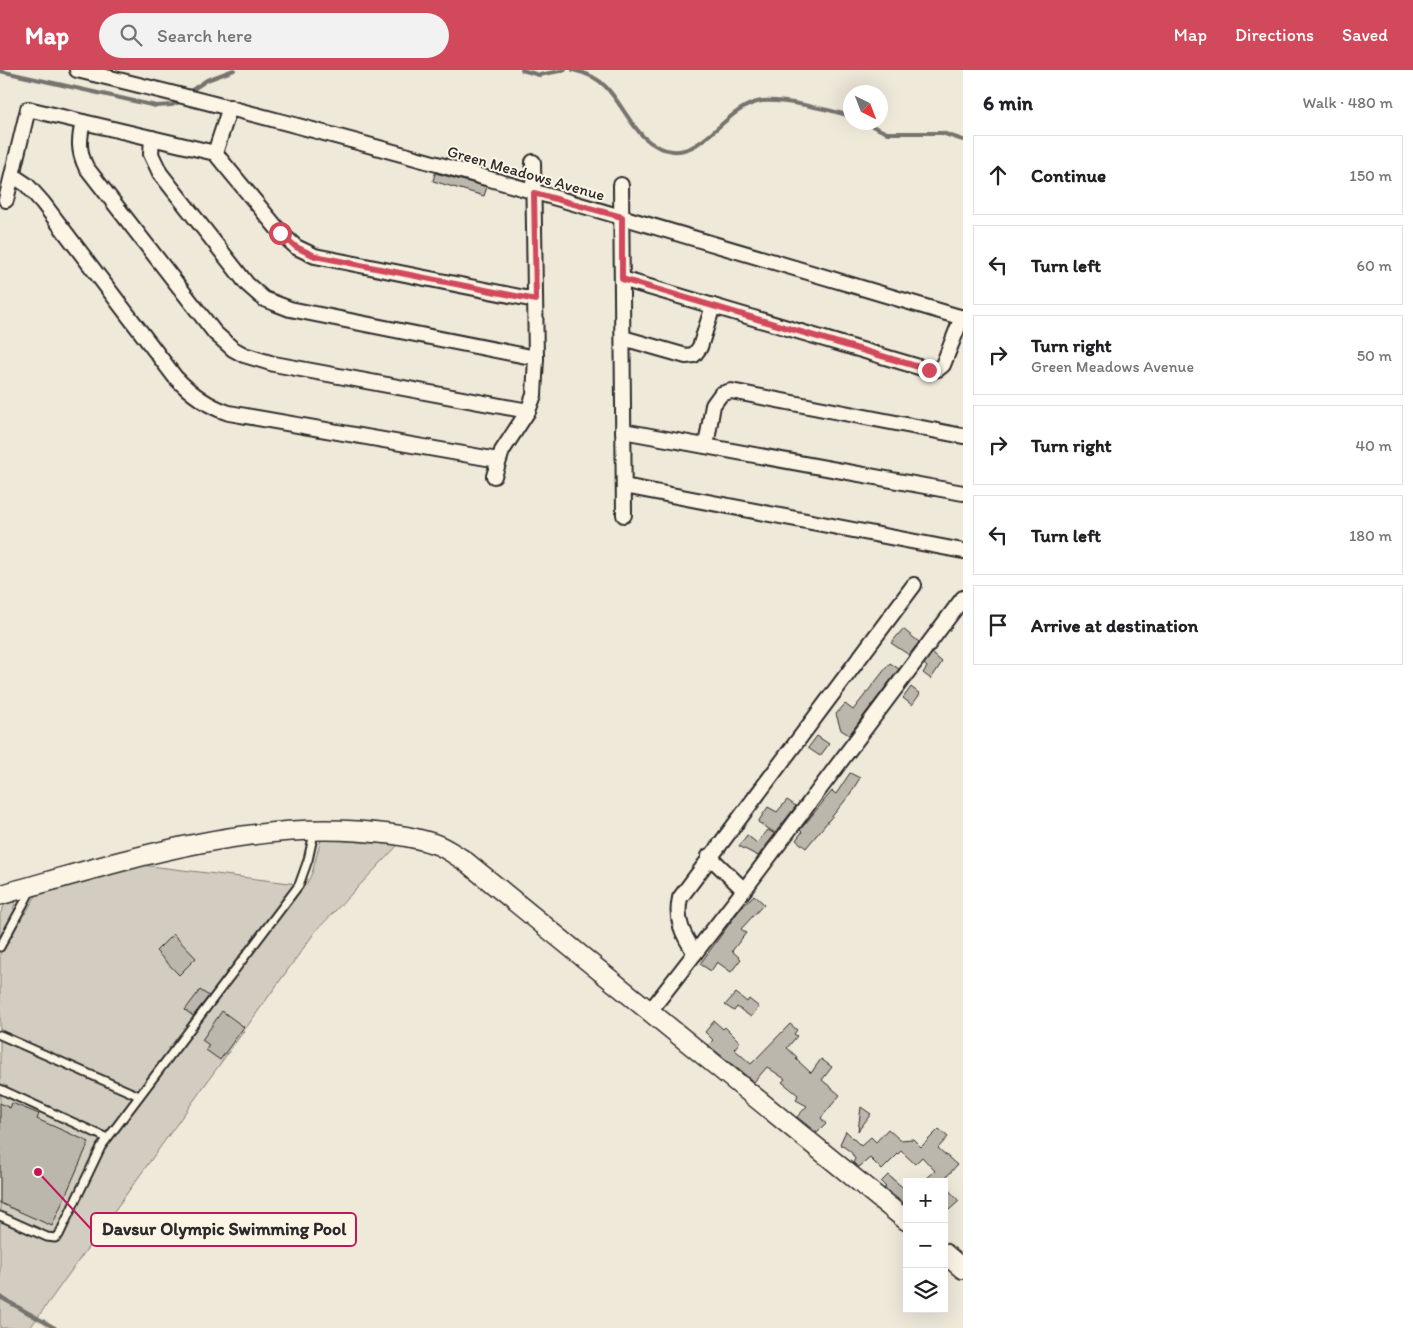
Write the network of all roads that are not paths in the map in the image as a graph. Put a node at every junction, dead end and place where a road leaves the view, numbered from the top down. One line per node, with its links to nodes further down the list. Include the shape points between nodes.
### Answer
1 (77, 70): 2 (street, Green Meadows Avenue)
2 (230, 106): 5 (street); 9 (street, Green Meadows Avenue)
3 (84, 122): 4 (street); 7 (street, via 28,110); 18 (street, via 79,146 86,167 206,323 233,349 274,364)
4 (152, 138): 5 (street); 17 (street, via 151,154 160,173 239,275 264,299 290,310)
5 (215, 153): 13 (street, via 280,233 305,252 324,259)
6 (533, 162): 9 (street)
7 (12, 175): 10 (street); 22 (street, via 27,185 43,203 175,377 210,406 229,413)
8 (621, 185): 11 (street)
9 (534, 193): 11 (street, Green Meadows Avenue); 13 (street)
10 (6, 200)
11 (622, 217): 12 (street); 15 (street, Green Meadows Avenue)
12 (622, 279): 14 (street); 16 (street)
13 (536, 300): 17 (street)
14 (713, 306): 15 (street, via 934,370 946,359); 16 (street, via 700,347 694,355 686,356)
15 (962, 317)
16 (623, 338): 19 (street)
17 (536, 358): 18 (street, via 534,395)
18 (528, 411): 22 (street)
19 (623, 431): 21 (street); 24 (street)
20 (963, 436): 21 (street, via 731,391 720,394 713,404)
21 (706, 446): 25 (street)
22 (498, 460): 23 (street)
23 (494, 476)
24 (624, 486): 26 (street); 27 (street)
25 (963, 494)
26 (624, 515)
27 (963, 551)
28 (914, 585): 31 (street)
29 (963, 598): 33 (street)
30 (314, 830): 32 (street, via 214,840); 37 (street, via 406,835 437,844 464,861); 40 (lane, via 299,885)
31 (709, 856): 33 (street); 36 (street, via 680,898 677,911 682,934)
32 (33, 886): 34 (street); 35 (lane)
33 (744, 890): 36 (street)
34 (0, 895)
35 (0, 947)
36 (695, 953): 37 (street)
37 (650, 1011): 43 (street)
38 (0, 1034): 40 (lane)
39 (0, 1089): 41 (lane)
40 (139, 1096): 41 (lane)
41 (107, 1138): 42 (lane, via 61,1232 55,1238)
42 (0, 1216)
43 (903, 1218)
44 (948, 1256): 45 (street)
45 (963, 1269)

